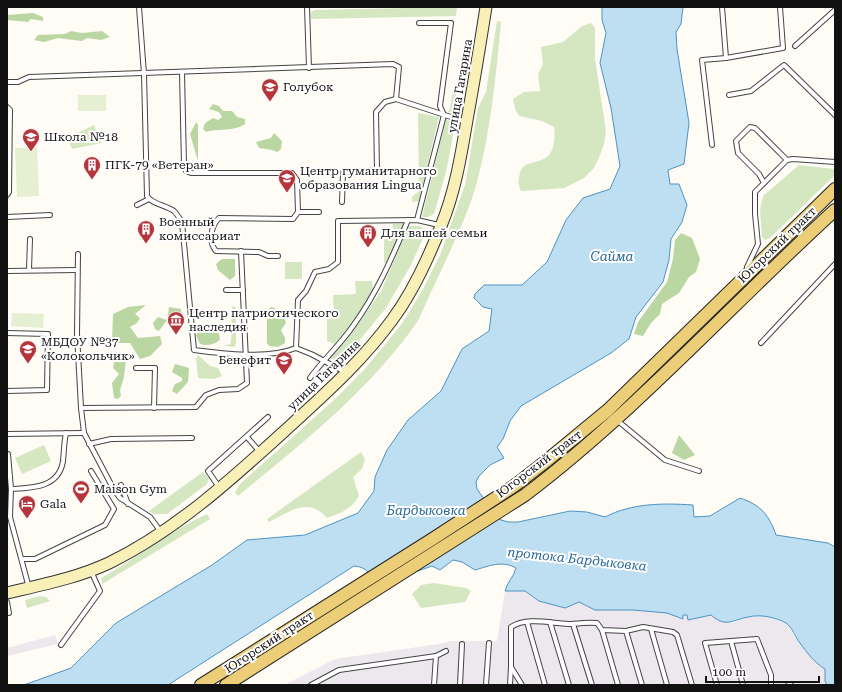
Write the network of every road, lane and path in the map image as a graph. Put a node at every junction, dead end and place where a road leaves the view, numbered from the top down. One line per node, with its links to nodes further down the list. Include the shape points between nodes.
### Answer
1 (139, 7): 12 (lane)
2 (307, 7): 10 (lane)
3 (486, 7): 19 (main road, улица Гагарина)
4 (722, 7): 9 (lane)
5 (780, 7): 9 (lane, via 783,48)
6 (835, 10): 8 (lane)
7 (419, 23): 17 (lane, via 451,23 440,106)
8 (795, 46)
9 (726, 58): 20 (lane, via 702,60)
10 (309, 68): 11 (lane); 15 (lane, via 396,64 399,67)
11 (182, 73): 12 (lane); 30 (lane, via 186,171 292,173 297,180)
12 (144, 74): 13 (lane, via 28,77 18,82); 26 (lane)
13 (7, 82)
14 (729, 95): 18 (lane, via 751,91 784,65)
15 (396, 99): 17 (lane); 27 (lane, via 385,102 376,112 377,170 343,173)
16 (7, 107): 25 (lane, via 10,110 10,192)
17 (444, 114): 19 (lane); 35 (lane)
18 (835, 115)
19 (467, 122): 36 (main road, улица Гагарина, via 453,194)
20 (712, 145)
21 (786, 160): 22 (lane); 23 (lane); 23 (lane, via 755,128 750,127 736,141 738,152)
22 (835, 162)
23 (764, 183): 45 (lane, via 755,192 758,244 751,262)
24 (835, 189): 45 (main road, Югорский тракт)
25 (7, 195)
26 (149, 200): 28 (lane); 51 (lane, via 174,211 182,222 194,350)
27 (342, 202)
28 (137, 205)
29 (835, 210): 60 (main road, Югорский тракт)
30 (298, 212): 31 (lane); 38 (lane, via 293,219 219,218 212,230 212,246 216,251)
31 (319, 212)
32 (50, 216): 33 (lane)
33 (7, 217)
34 (408, 220): 35 (lane); 50 (lane, via 338,220 338,262 329,269 315,272 306,291 298,300); 52 (lane, via 374,295 352,328)
35 (417, 220): 36 (lane)
36 (442, 225): 54 (main road, улица Гагарина, via 420,273 393,319)
37 (30, 239): 42 (lane)
38 (241, 251): 40 (lane); 47 (lane)
39 (78, 254): 43 (lane)
40 (278, 256)
41 (835, 264): 49 (lane)
42 (29, 270): 43 (lane); 44 (lane)
43 (76, 270): 57 (lane)
44 (7, 271)
45 (737, 283): 97 (main road, Югорский тракт, via 608,410 514,486)
46 (226, 290): 47 (lane)
47 (243, 290): 51 (lane)
48 (7, 333): 56 (lane, via 48,334 48,350 47,390)
49 (761, 343)
50 (296, 348): 51 (lane, via 284,353); 52 (lane)
51 (247, 354): 58 (lane, via 247,383 238,389 219,390 206,395 196,407)
52 (323, 360): 54 (lane); 55 (lane)
53 (136, 368): 58 (lane, via 155,368)
54 (348, 374): 67 (main road, улица Гагарина)
55 (310, 378)
56 (7, 391)
57 (81, 408): 58 (lane); 62 (lane)
58 (154, 408)
59 (268, 418): 64 (lane)
60 (616, 420): 70 (lane, via 665,460); 98 (main road, Югорский тракт, via 570,461 525,495)
61 (66, 433): 62 (lane); 63 (lane); 73 (lane, via 63,462 59,472 49,482 36,488)
62 (84, 433): 66 (lane)
63 (7, 434)
64 (247, 437): 67 (lane); 72 (lane, via 208,471)
65 (192, 438): 66 (lane, via 111,439)
66 (89, 444): 74 (lane)
67 (261, 453): 72 (main road, улица Гагарина)
68 (8, 454): 73 (lane)
69 (91, 471): 75 (lane)
70 (699, 471)
71 (121, 485): 76 (lane)
72 (220, 488): 77 (main road, улица Гагарина)
73 (11, 489): 78 (lane, via 10,517)
74 (114, 490): 75 (lane); 76 (lane)
75 (105, 494): 78 (lane, via 114,510 105,525 35,559)
76 (128, 504): 77 (lane, via 150,517)
77 (161, 532): 79 (main road, улица Гагарина)
78 (22, 559): 80 (lane)
79 (91, 570): 80 (main road, улица Гагарина); 93 (lane, via 100,591)
80 (29, 588): 81 (main road, улица Гагарина)
81 (7, 593)
82 (7, 602): 83 (lane)
83 (9, 613)
84 (527, 622): 85 (lane); 96 (lane, via 518,622 511,627); 105 (lane)
85 (550, 622): 86 (lane); 106 (lane)
86 (573, 624): 87 (lane, via 598,623); 107 (lane)
87 (602, 630): 89 (lane); 108 (lane)
88 (651, 630): 89 (lane, via 643,627); 110 (lane); 111 (lane, via 673,632 677,635)
89 (626, 631): 109 (lane)
90 (731, 641): 112 (lane, via 705,643); 113 (lane); 114 (lane, via 757,639)
91 (488, 643): 102 (lane)
92 (462, 644): 101 (lane)
93 (61, 645)
94 (446, 651): 95 (lane)
95 (436, 656): 99 (lane, via 338,670); 100 (lane)
96 (511, 667): 103 (lane); 104 (lane)
97 (201, 685)
98 (226, 685)
99 (311, 685)
100 (434, 685)
101 (460, 685)
102 (486, 685)
103 (510, 685)
104 (522, 685)
105 (545, 685)
106 (569, 685)
107 (592, 685)
108 (618, 685)
109 (642, 685)
110 (667, 685)
111 (692, 685)
112 (718, 685)
113 (743, 685)
114 (771, 685)

